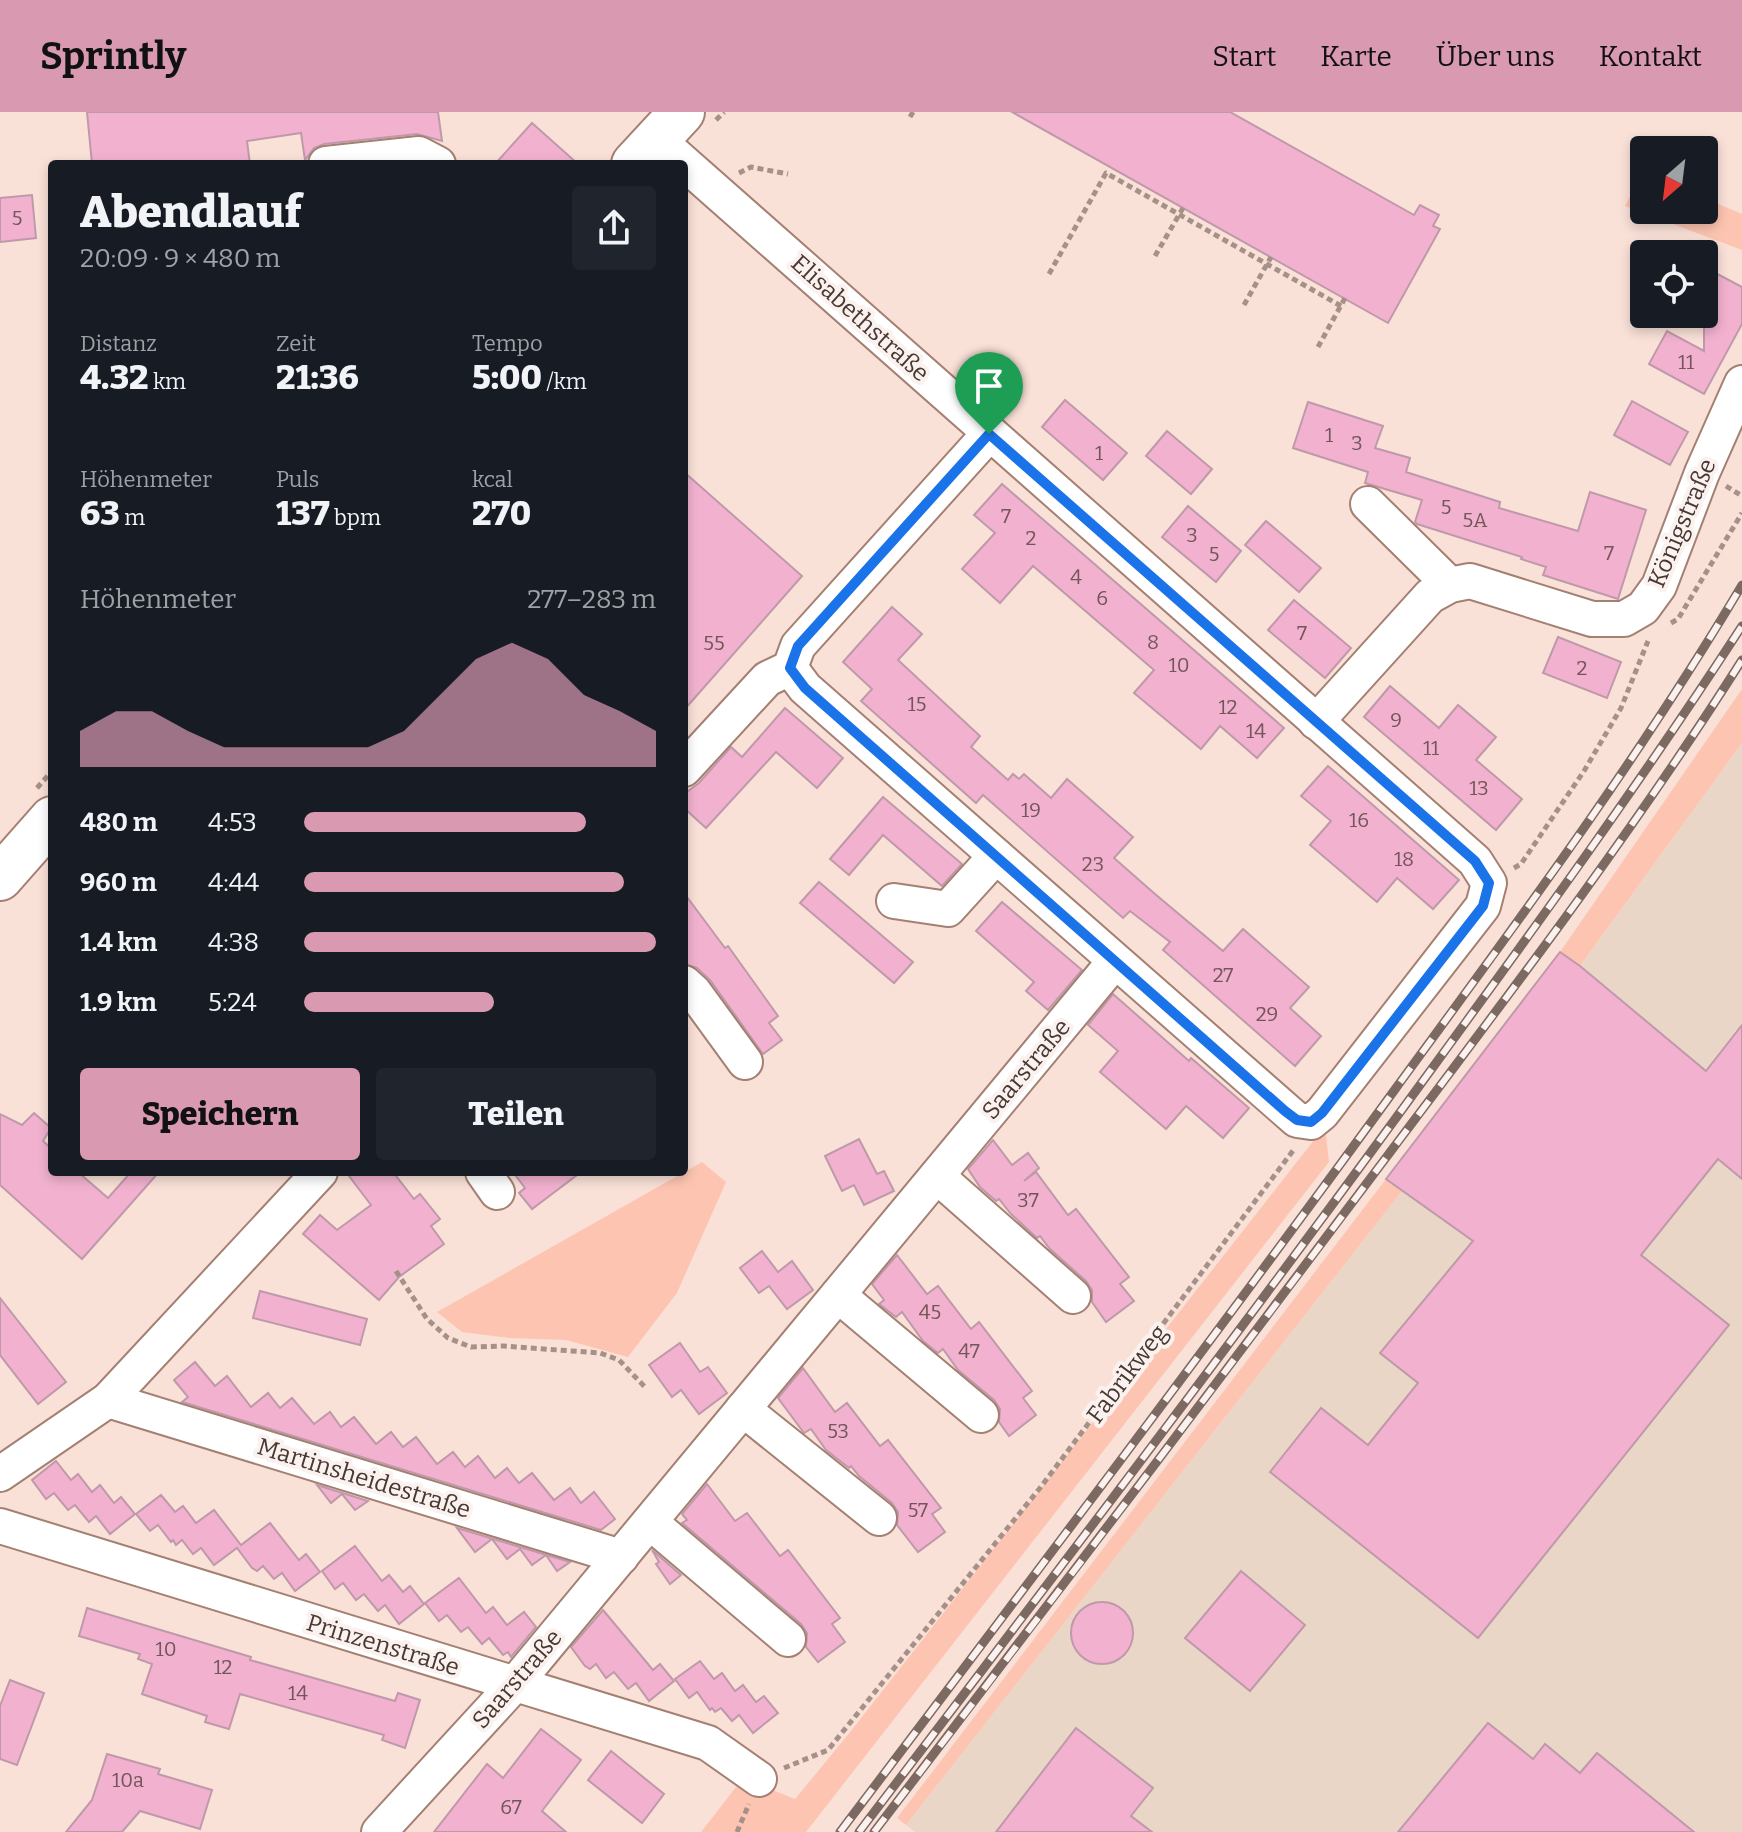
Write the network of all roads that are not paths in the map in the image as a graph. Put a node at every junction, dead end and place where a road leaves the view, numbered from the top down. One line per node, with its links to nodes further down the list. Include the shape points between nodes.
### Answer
1 (658, 138): 4 (street, Elisabethstraße)
2 (363, 160): 3 (street, via 419,154)
3 (430, 160)
4 (682, 160)
5 (688, 165): 7 (street, Elisabethstraße)
6 (1742, 383): 9 (street, Königstraße, via 1659,586 1643,608 1624,619 1592,619 1470,581)
7 (989, 434): 10 (street, via 798,646); 11 (street, Elisabethstraße)
8 (1368, 504): 9 (street)
9 (1450, 585): 11 (street, via 1430,596)
10 (790, 668): 12 (street, via 767,679); 14 (street, via 805,688)
11 (1316, 722): 17 (street, Elisabethstraße, via 1475,861 1489,883 1483,906 1322,1113 1311,1122 1297,1120)
12 (688, 765)
13 (48, 824): 15 (main road)
14 (996, 856): 16 (street, via 948,909); 17 (street)
15 (0, 878)
16 (894, 901)
17 (1115, 961): 21 (street, Saarstraße)
18 (688, 987): 19 (street)
19 (745, 1062)
20 (316, 1176): 24 (street)
21 (937, 1176): 22 (street, Saarstraße); 23 (street)
22 (838, 1295): 25 (street, Saarstraße); 26 (street)
23 (1073, 1296)
24 (108, 1400): 27 (street); 31 (street, Martinsheidestraße)
25 (743, 1409): 28 (street); 29 (street, Saarstraße)
26 (981, 1415)
27 (0, 1474)
28 (879, 1518)
29 (650, 1522): 31 (street, Saarstraße); 32 (street)
30 (0, 1526): 33 (street, Prinzenstraße)
31 (621, 1557): 33 (street, Saarstraße)
32 (788, 1639)
33 (514, 1685): 34 (street, Prinzenstraße, via 708,1743); 35 (street, Saarstraße)
34 (759, 1779)
35 (379, 1832)

